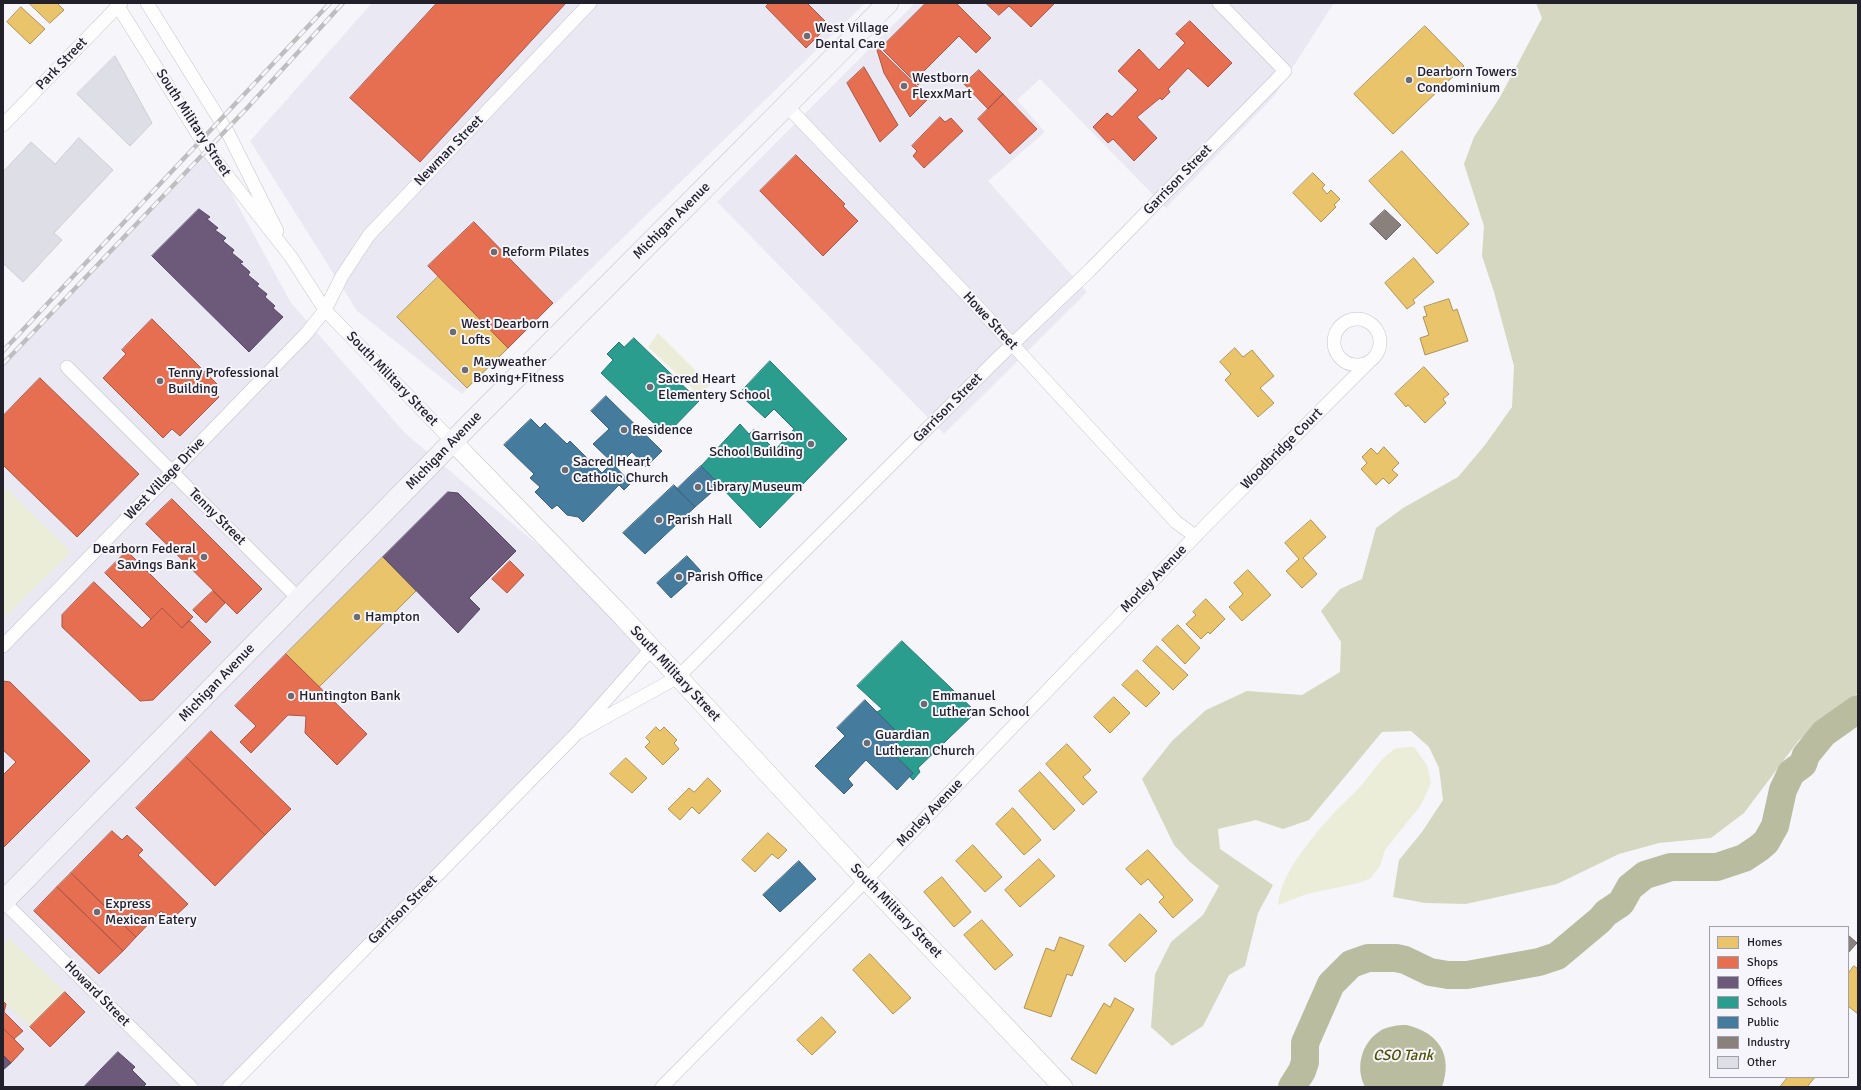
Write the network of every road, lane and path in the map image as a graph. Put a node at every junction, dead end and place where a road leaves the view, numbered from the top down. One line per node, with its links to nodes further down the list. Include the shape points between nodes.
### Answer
1 (147, 3): 8 (street, South Military Street, via 225,128)
2 (590, 3): 9 (street, Newman Street, via 369,235 342,276)
3 (888, 3): 6 (main road, Michigan Avenue)
4 (1219, 3): 10 (street, Garrison Street, via 1285,71 1090,270)
5 (118, 4): 7 (street, Park Street); 8 (street, South Military Street, via 209,152)
6 (786, 105): 10 (street, Howe Street); 13 (main road, Michigan Avenue)
7 (3, 125)
8 (291, 257): 9 (street, South Military Street)
9 (325, 310): 13 (street, South Military Street); 14 (street, West Village Drive, via 305,335)
10 (1012, 345): 15 (street, Howe Street, via 1176,522); 19 (street, Garrison Street)
11 (1368, 362): 15 (street, Woodbridge Court)
12 (68, 367): 14 (street, Tenny Street)
13 (453, 442): 16 (main road, Michigan Avenue); 18 (street, South Military Street)
14 (172, 472): 16 (street, Tenny Street); 17 (street, West Village Drive)
15 (1195, 536): 21 (street, Morley Avenue)
16 (299, 599): 22 (main road, Michigan Avenue)
17 (3, 646)
18 (652, 648): 19 (street, South Military Street); 20 (street, Garrison Street)
19 (678, 677): 20 (street, Garrison Street); 21 (street, South Military Street)
20 (578, 733): 24 (street, Garrison Street)
21 (866, 880): 25 (street, Morley Avenue); 26 (street, South Military Street)
22 (3, 902): 23 (street, Howard Street)
23 (191, 1087)
24 (229, 1087)
25 (662, 1087)
26 (1063, 1087)

